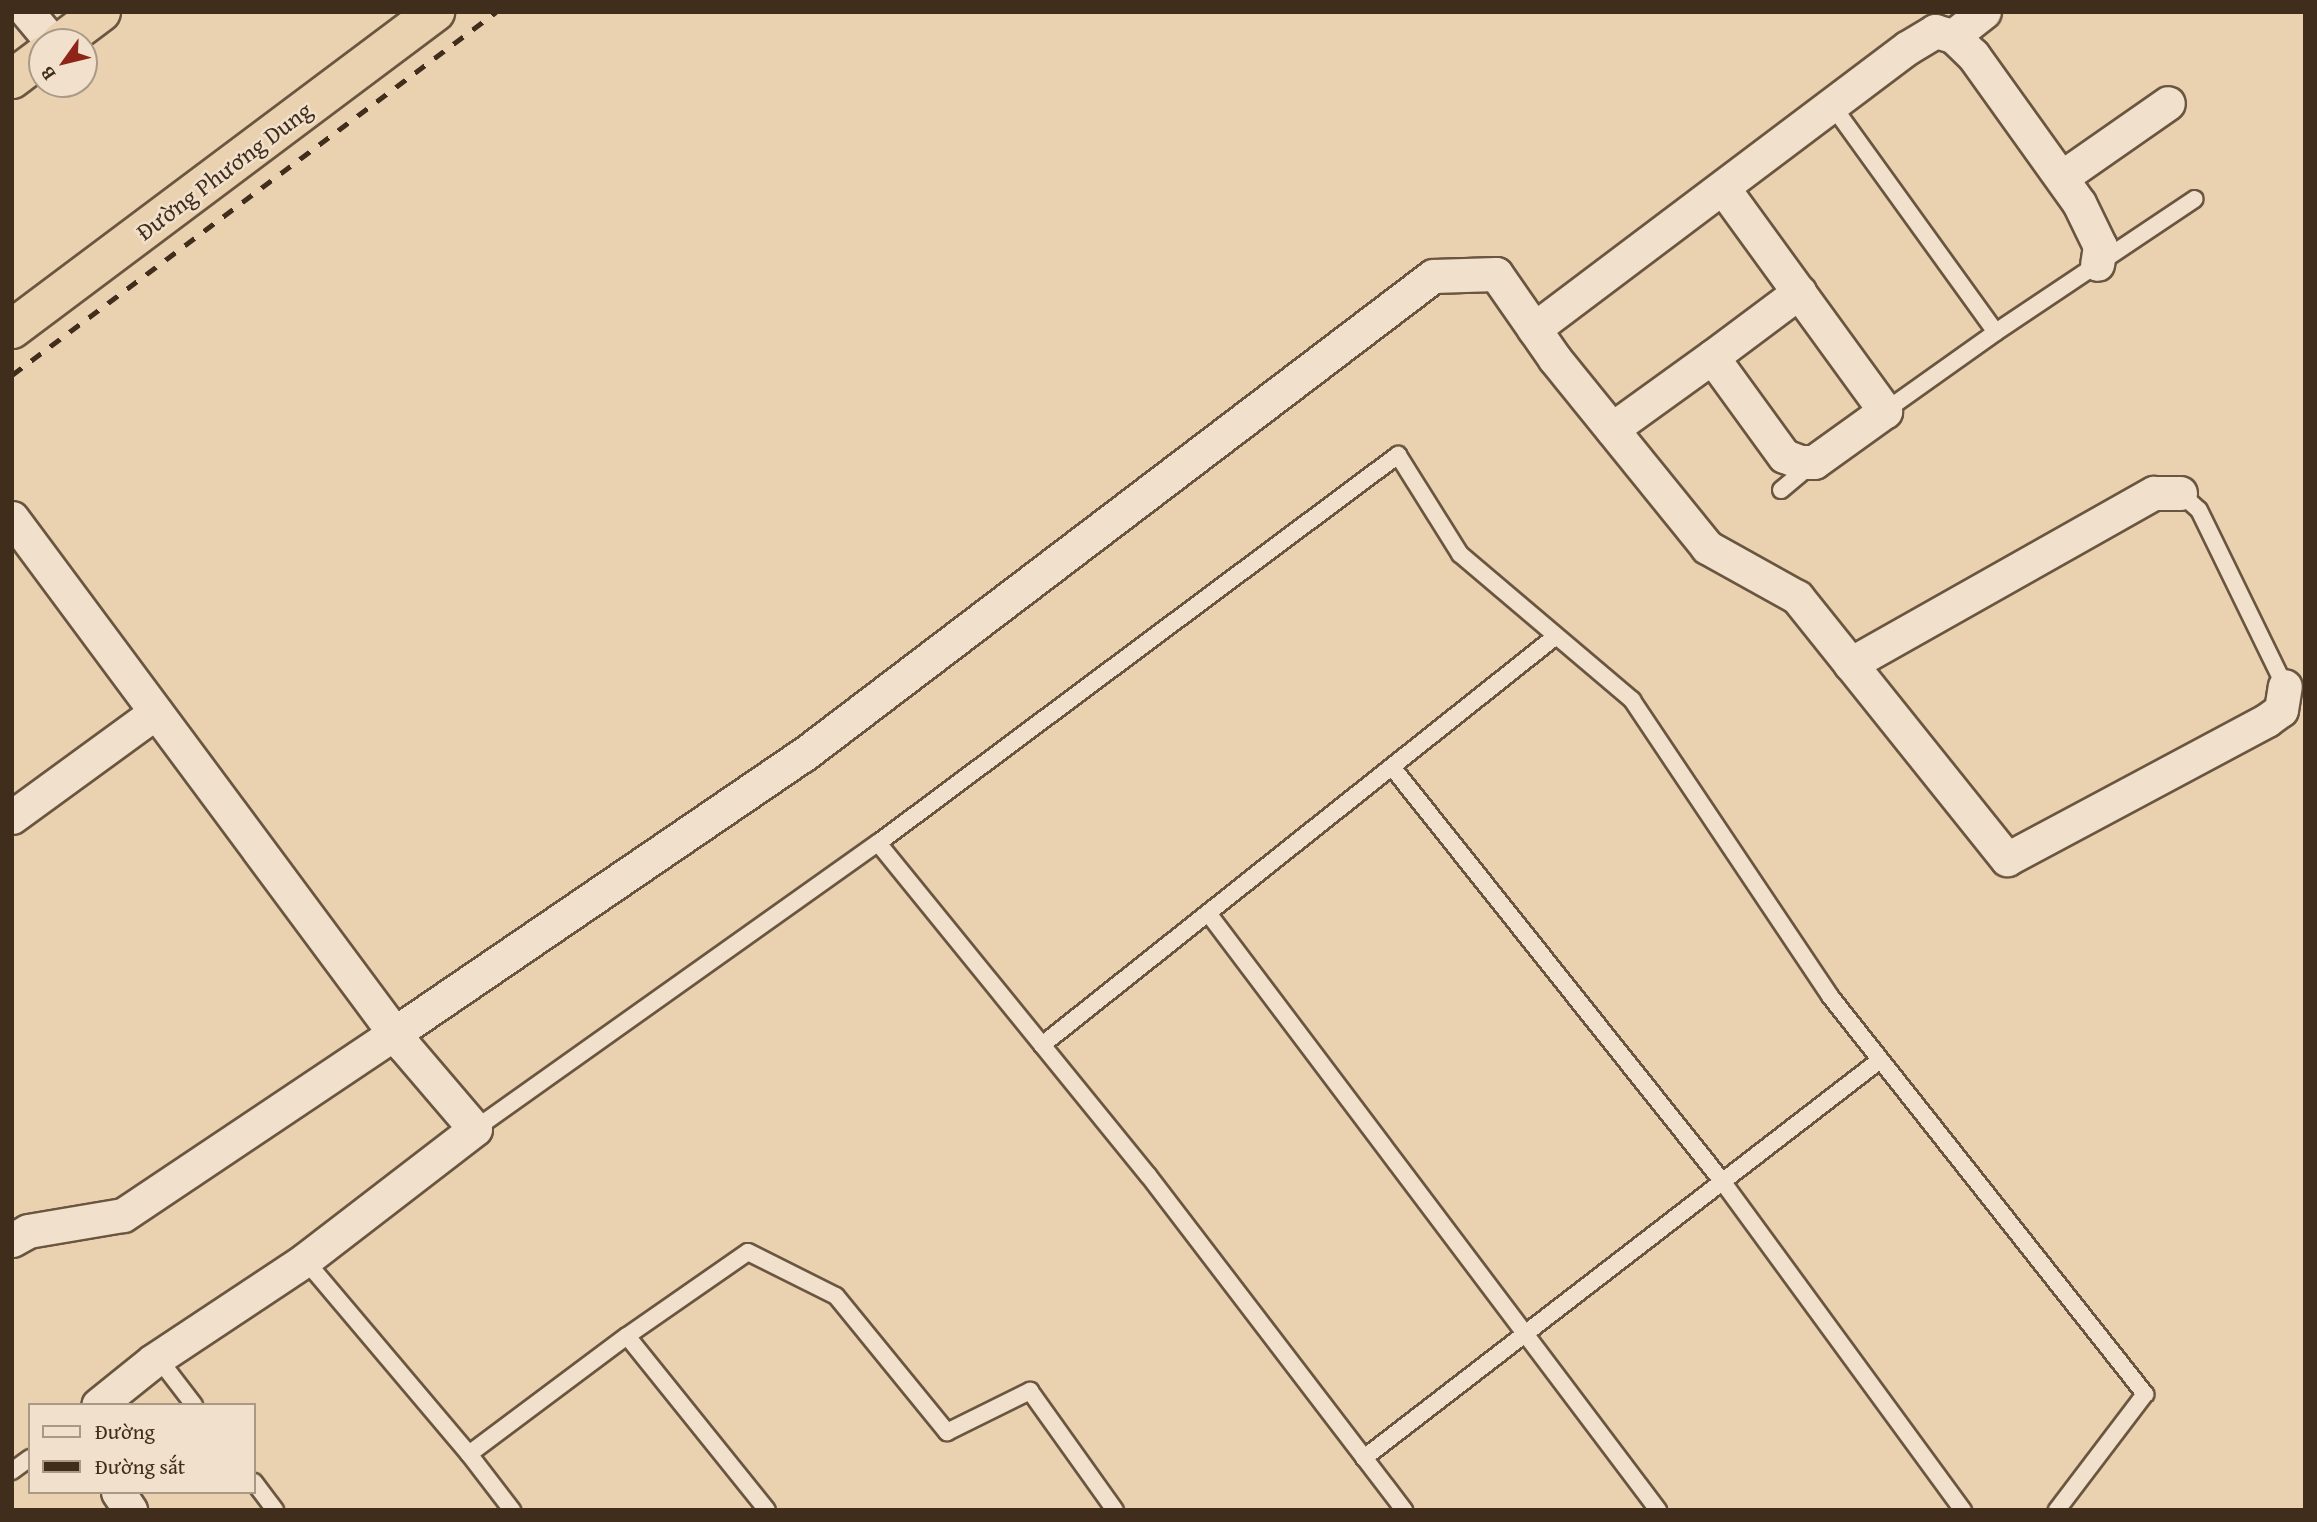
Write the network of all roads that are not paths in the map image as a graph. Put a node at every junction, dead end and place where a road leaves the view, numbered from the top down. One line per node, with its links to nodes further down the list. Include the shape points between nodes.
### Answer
1 (27, 12): 5 (street)
2 (101, 12): 6 (highway)
3 (435, 12): 17 (highway, Đường Phương Dung)
4 (1984, 12): 7 (street)
5 (40, 28)
6 (80, 28)
7 (1953, 36): 11 (street, via 1935,32 1920,39); 12 (street, via 1973,55)
8 (28, 67): 9 (highway)
9 (12, 79)
10 (2168, 103): 12 (street)
11 (1832, 105): 13 (street); 19 (lane)
12 (2062, 177): 15 (street, via 2101,246)
13 (1723, 188): 16 (street); 18 (street)
14 (2195, 199): 15 (lane)
15 (2096, 264): 19 (lane)
16 (1799, 292): 20 (street); 21 (street)
17 (12, 329)
18 (1534, 329): 22 (street); 35 (street, via 1496,274 1433,276 803,755)
19 (1996, 332): 21 (lane)
20 (1712, 357): 22 (street); 23 (street, via 1784,456)
21 (1885, 411): 23 (street)
22 (1612, 429): 28 (street, via 1707,547 1797,597)
23 (1814, 462): 24 (lane)
24 (1781, 490)
25 (2180, 493): 28 (street, via 2154,493); 29 (lane, via 2199,510)
26 (12, 518): 30 (street)
27 (1556, 636): 31 (lane); 33 (lane, via 1460,554 1398,455); 37 (lane, via 1632,700 1829,996)
28 (1850, 664): 29 (street, via 2007,859 2267,720 2281,710)
29 (2284, 686)
30 (156, 712): 32 (street); 35 (street)
31 (1392, 767): 34 (lane); 39 (lane)
32 (12, 817)
33 (878, 843): 36 (lane); 38 (lane)
34 (1208, 913): 36 (lane); 42 (lane)
35 (395, 1033): 38 (street); 40 (street, via 123,1215 28,1231)
36 (1042, 1045): 48 (lane, via 1148,1175)
37 (1880, 1060): 39 (lane); 61 (lane, via 2145,1394)
38 (475, 1129): 41 (street)
39 (1722, 1181): 42 (lane); 60 (lane)
40 (12, 1240)
41 (305, 1260): 44 (street); 47 (lane)
42 (1525, 1333): 48 (lane); 59 (lane)
43 (627, 1336): 47 (lane); 56 (lane); 57 (lane, via 748,1252 836,1296 947,1432 1030,1391)
44 (158, 1358): 45 (street); 46 (lane)
45 (101, 1403)
46 (192, 1403)
47 (469, 1454): 55 (lane)
48 (1364, 1458): 58 (lane)
49 (28, 1459): 50 (lane)
50 (12, 1471)
51 (256, 1485): 54 (lane)
52 (119, 1494): 53 (street)
53 (130, 1510)
54 (275, 1510)
55 (512, 1510)
56 (767, 1510)
57 (1115, 1510)
58 (1404, 1510)
59 (1658, 1510)
60 (1963, 1510)
61 (2057, 1510)

